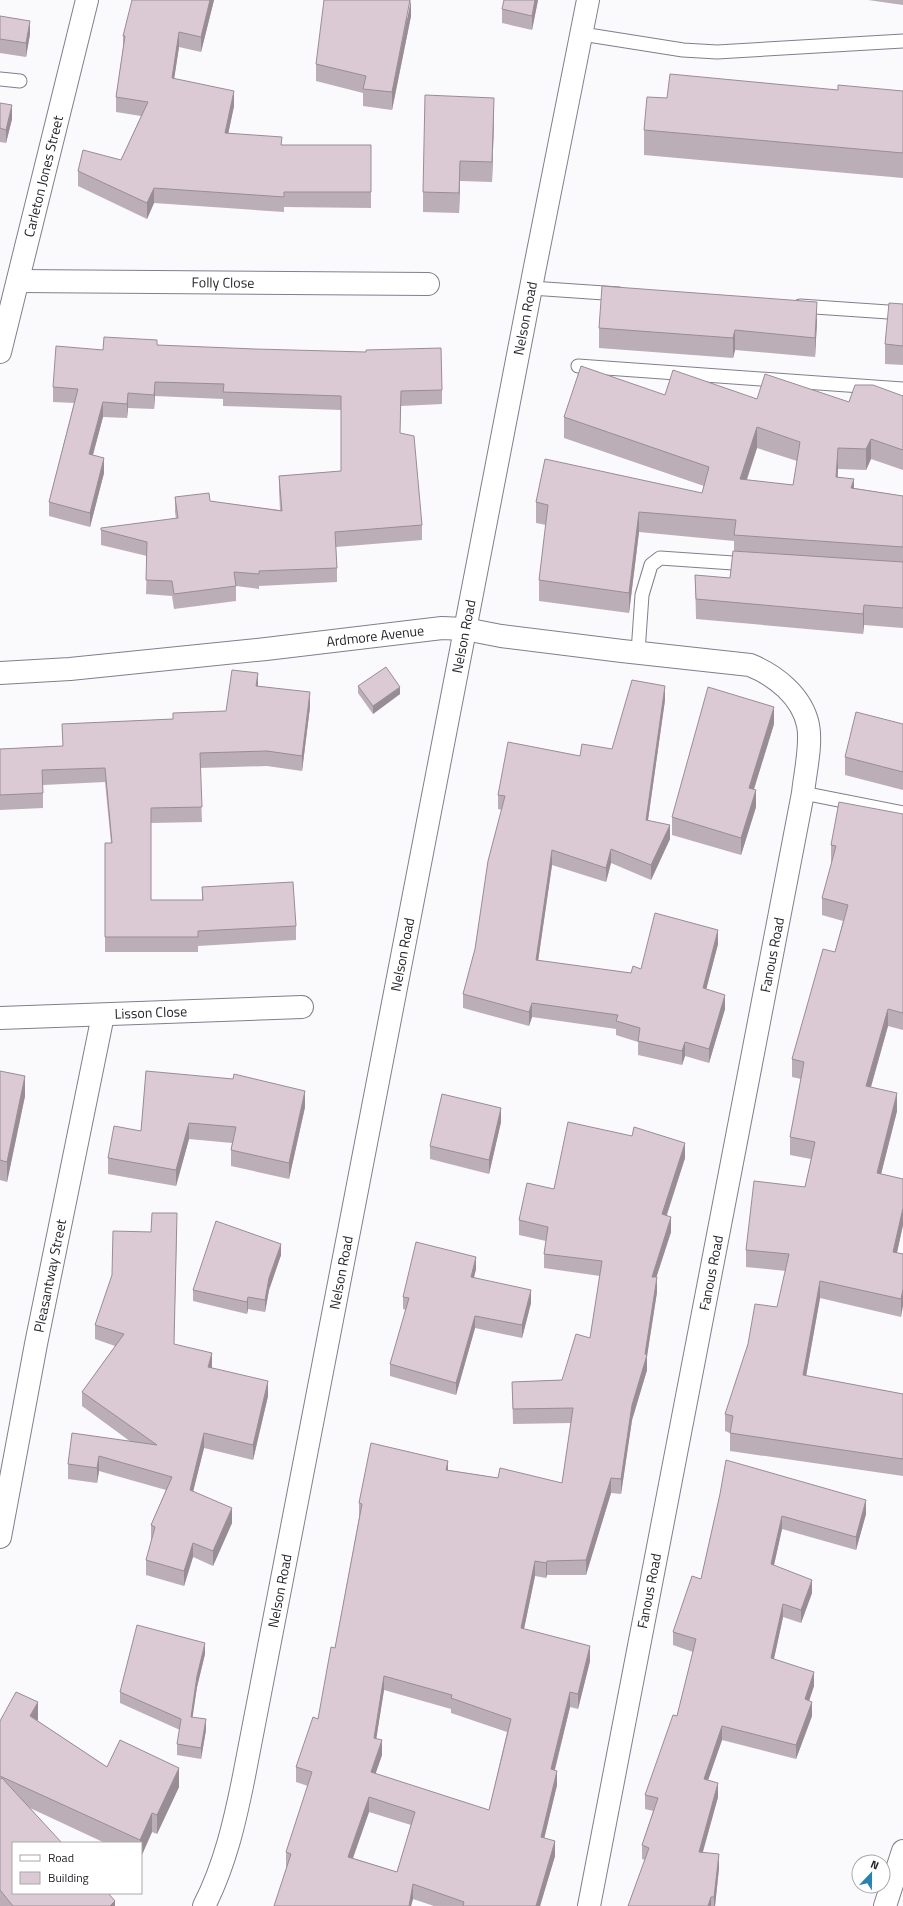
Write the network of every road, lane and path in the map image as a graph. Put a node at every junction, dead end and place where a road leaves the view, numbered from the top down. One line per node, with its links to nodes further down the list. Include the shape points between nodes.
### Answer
1 (87, 0): 7 (street, Carleton Jones Street)
2 (588, 0): 3 (street, Nelson Road)
3 (582, 34): 4 (lane, via 683,50 717,52); 9 (street, Nelson Road)
4 (903, 41)
5 (0, 79): 6 (lane)
6 (20, 81)
7 (18, 281): 8 (street, Folly Close); 13 (street, Carleton Jones Street)
8 (428, 284)
9 (531, 288): 10 (lane); 17 (street, Nelson Road)
10 (634, 295)
11 (784, 305): 12 (lane)
12 (903, 313)
13 (0, 352)
14 (578, 366): 15 (lane)
15 (903, 389)
16 (762, 565): 18 (lane, via 660,558 651,565 642,595)
17 (465, 629): 18 (street, Ardmore Avenue, via 501,636); 20 (street, Ardmore Avenue, via 442,628 70,669); 28 (street, Nelson Road, via 244,1776 232,1833)
18 (638, 652): 19 (street, Ardmore Avenue)
19 (750, 665): 21 (street, Fanous Road, via 766,671 782,683 797,701 808,724 809,741)
20 (0, 673)
21 (803, 793): 22 (lane); 29 (street, Fanous Road)
22 (903, 813)
23 (302, 1007): 24 (street, Lisson Close)
24 (102, 1015): 25 (street, Lisson Close); 26 (street, Pleasantway Street)
25 (0, 1018)
26 (0, 1537)
27 (903, 1851): 30 (street)
28 (204, 1906)
29 (589, 1906)
30 (885, 1906)

